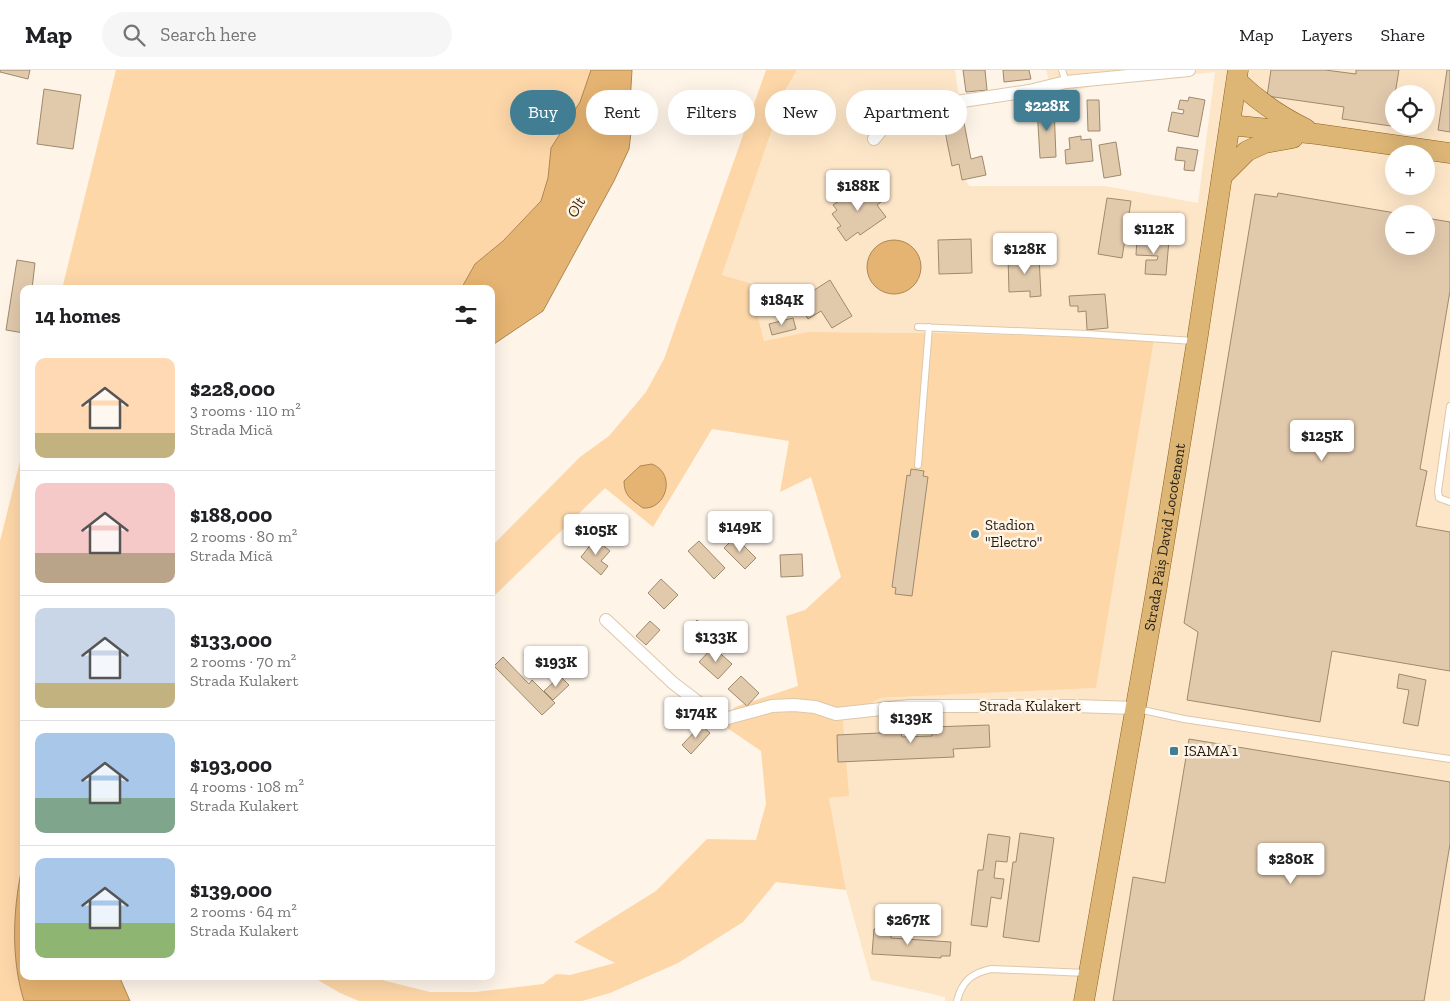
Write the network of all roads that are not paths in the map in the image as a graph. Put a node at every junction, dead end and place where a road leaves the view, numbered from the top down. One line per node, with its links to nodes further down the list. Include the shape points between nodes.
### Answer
1 (1062, 70): 4 (lane)
2 (1189, 70): 4 (street)
3 (1238, 75): 5 (main road, Strada Păiș David Locotenent); 6 (main road, via 1257,100)
4 (1066, 82): 7 (street, via 1029,91 896,111)
5 (1230, 125): 6 (main road); 9 (main road, Strada Păiș David Locotenent)
6 (1317, 134): 8 (main road); 9 (main road, via 1265,143 1247,151)
7 (874, 139)
8 (1450, 153)
9 (1222, 176): 12 (main road, Strada Păiș David Locotenent)
10 (918, 327): 11 (lane)
11 (929, 327): 12 (lane); 14 (lane)
12 (1197, 341): 17 (main road, Strada Păiș David Locotenent)
13 (1450, 406): 15 (lane, via 1438,491 1439,498)
14 (918, 465)
15 (1450, 502)
16 (606, 620): 17 (street, Strada Kulakert, via 714,715 728,718 772,706 794,705 836,714 909,706)
17 (1134, 708): 18 (lane, via 1184,719); 19 (main road, Strada Păiș David Locotenent)
18 (1450, 759)
19 (1088, 973): 20 (lane, via 980,971 963,984); 21 (main road, Strada Păiș David Locotenent)
20 (957, 1001)
21 (1084, 1001)

